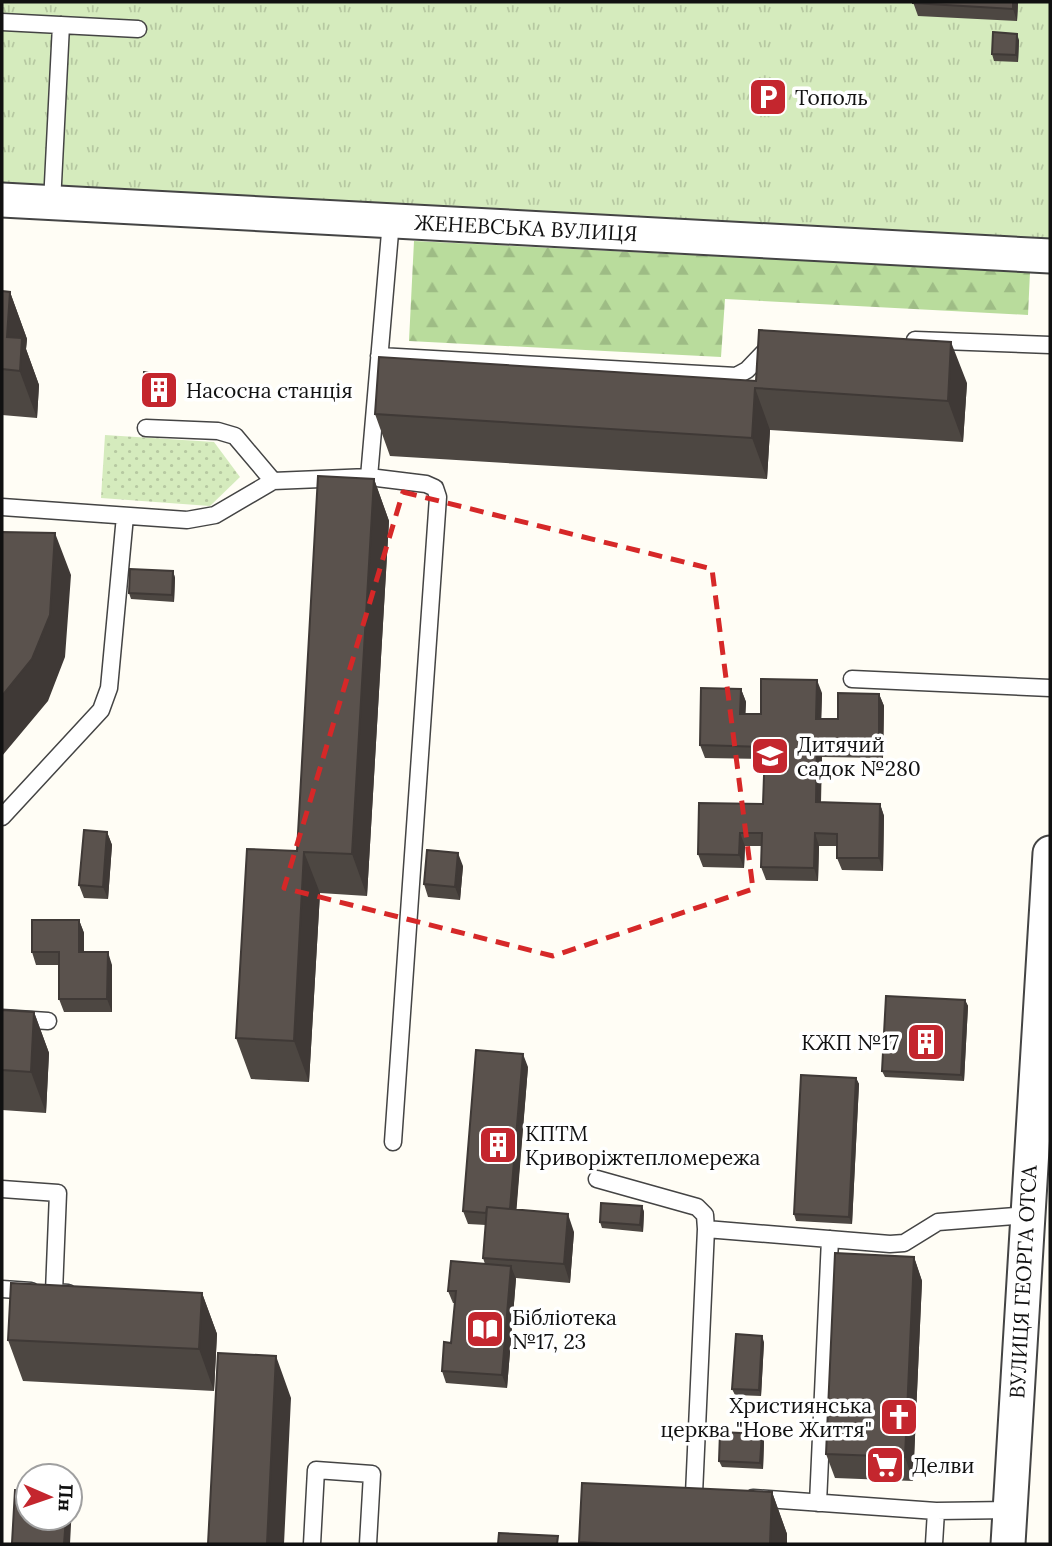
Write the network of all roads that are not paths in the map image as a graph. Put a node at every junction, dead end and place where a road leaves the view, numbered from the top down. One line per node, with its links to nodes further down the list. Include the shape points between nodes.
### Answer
1 (2, 22): 2 (lane)
2 (61, 25): 3 (lane); 5 (lane)
3 (138, 29)
4 (2, 200): 5 (street, ЖЕНЕВСЬКА ВУЛИЦЯ)
5 (52, 203): 6 (street, ЖЕНЕВСЬКА ВУЛИЦЯ)
6 (391, 221): 7 (street, ЖЕНЕВСЬКА ВУЛИЦЯ); 11 (lane)
7 (1050, 256)
8 (780, 338): 11 (lane, via 736,376)
9 (898, 339): 10 (lane)
10 (1050, 345)
11 (379, 356): 13 (lane)
12 (146, 428): 14 (lane, via 235,436)
13 (369, 477): 14 (lane); 23 (lane, via 426,484 435,488 438,497)
14 (273, 481): 16 (lane, via 215,515 187,520)
15 (2, 507): 16 (lane)
16 (125, 516): 19 (lane, via 109,688 101,710)
17 (852, 679): 18 (lane)
18 (1050, 688)
19 (2, 817)
20 (1050, 853): 26 (street, ВУЛИЦЯ ГЕОРГА ОТСА)
21 (2, 1018): 22 (lane)
22 (48, 1021)
23 (393, 1142)
24 (597, 1179): 27 (lane, via 697,1207 705,1215)
25 (2, 1189): 30 (lane, via 58,1193)
26 (1027, 1215): 28 (lane, via 938,1222 904,1243); 35 (street, ВУЛИЦЯ ГЕОРГА ОТСА)
27 (706, 1229): 28 (lane); 32 (lane)
28 (830, 1239): 34 (lane)
29 (2, 1289): 30 (lane)
30 (54, 1292): 31 (lane)
31 (80, 1293)
32 (695, 1494)
33 (735, 1497): 34 (lane)
34 (818, 1503): 36 (lane)
35 (1010, 1510): 36 (lane); 40 (street, ВУЛИЦЯ ГЕОРГА ОТСА)
36 (936, 1511): 39 (lane)
37 (312, 1544): 38 (lane, via 316,1470 372,1474)
38 (368, 1544)
39 (934, 1544)
40 (1008, 1544)

